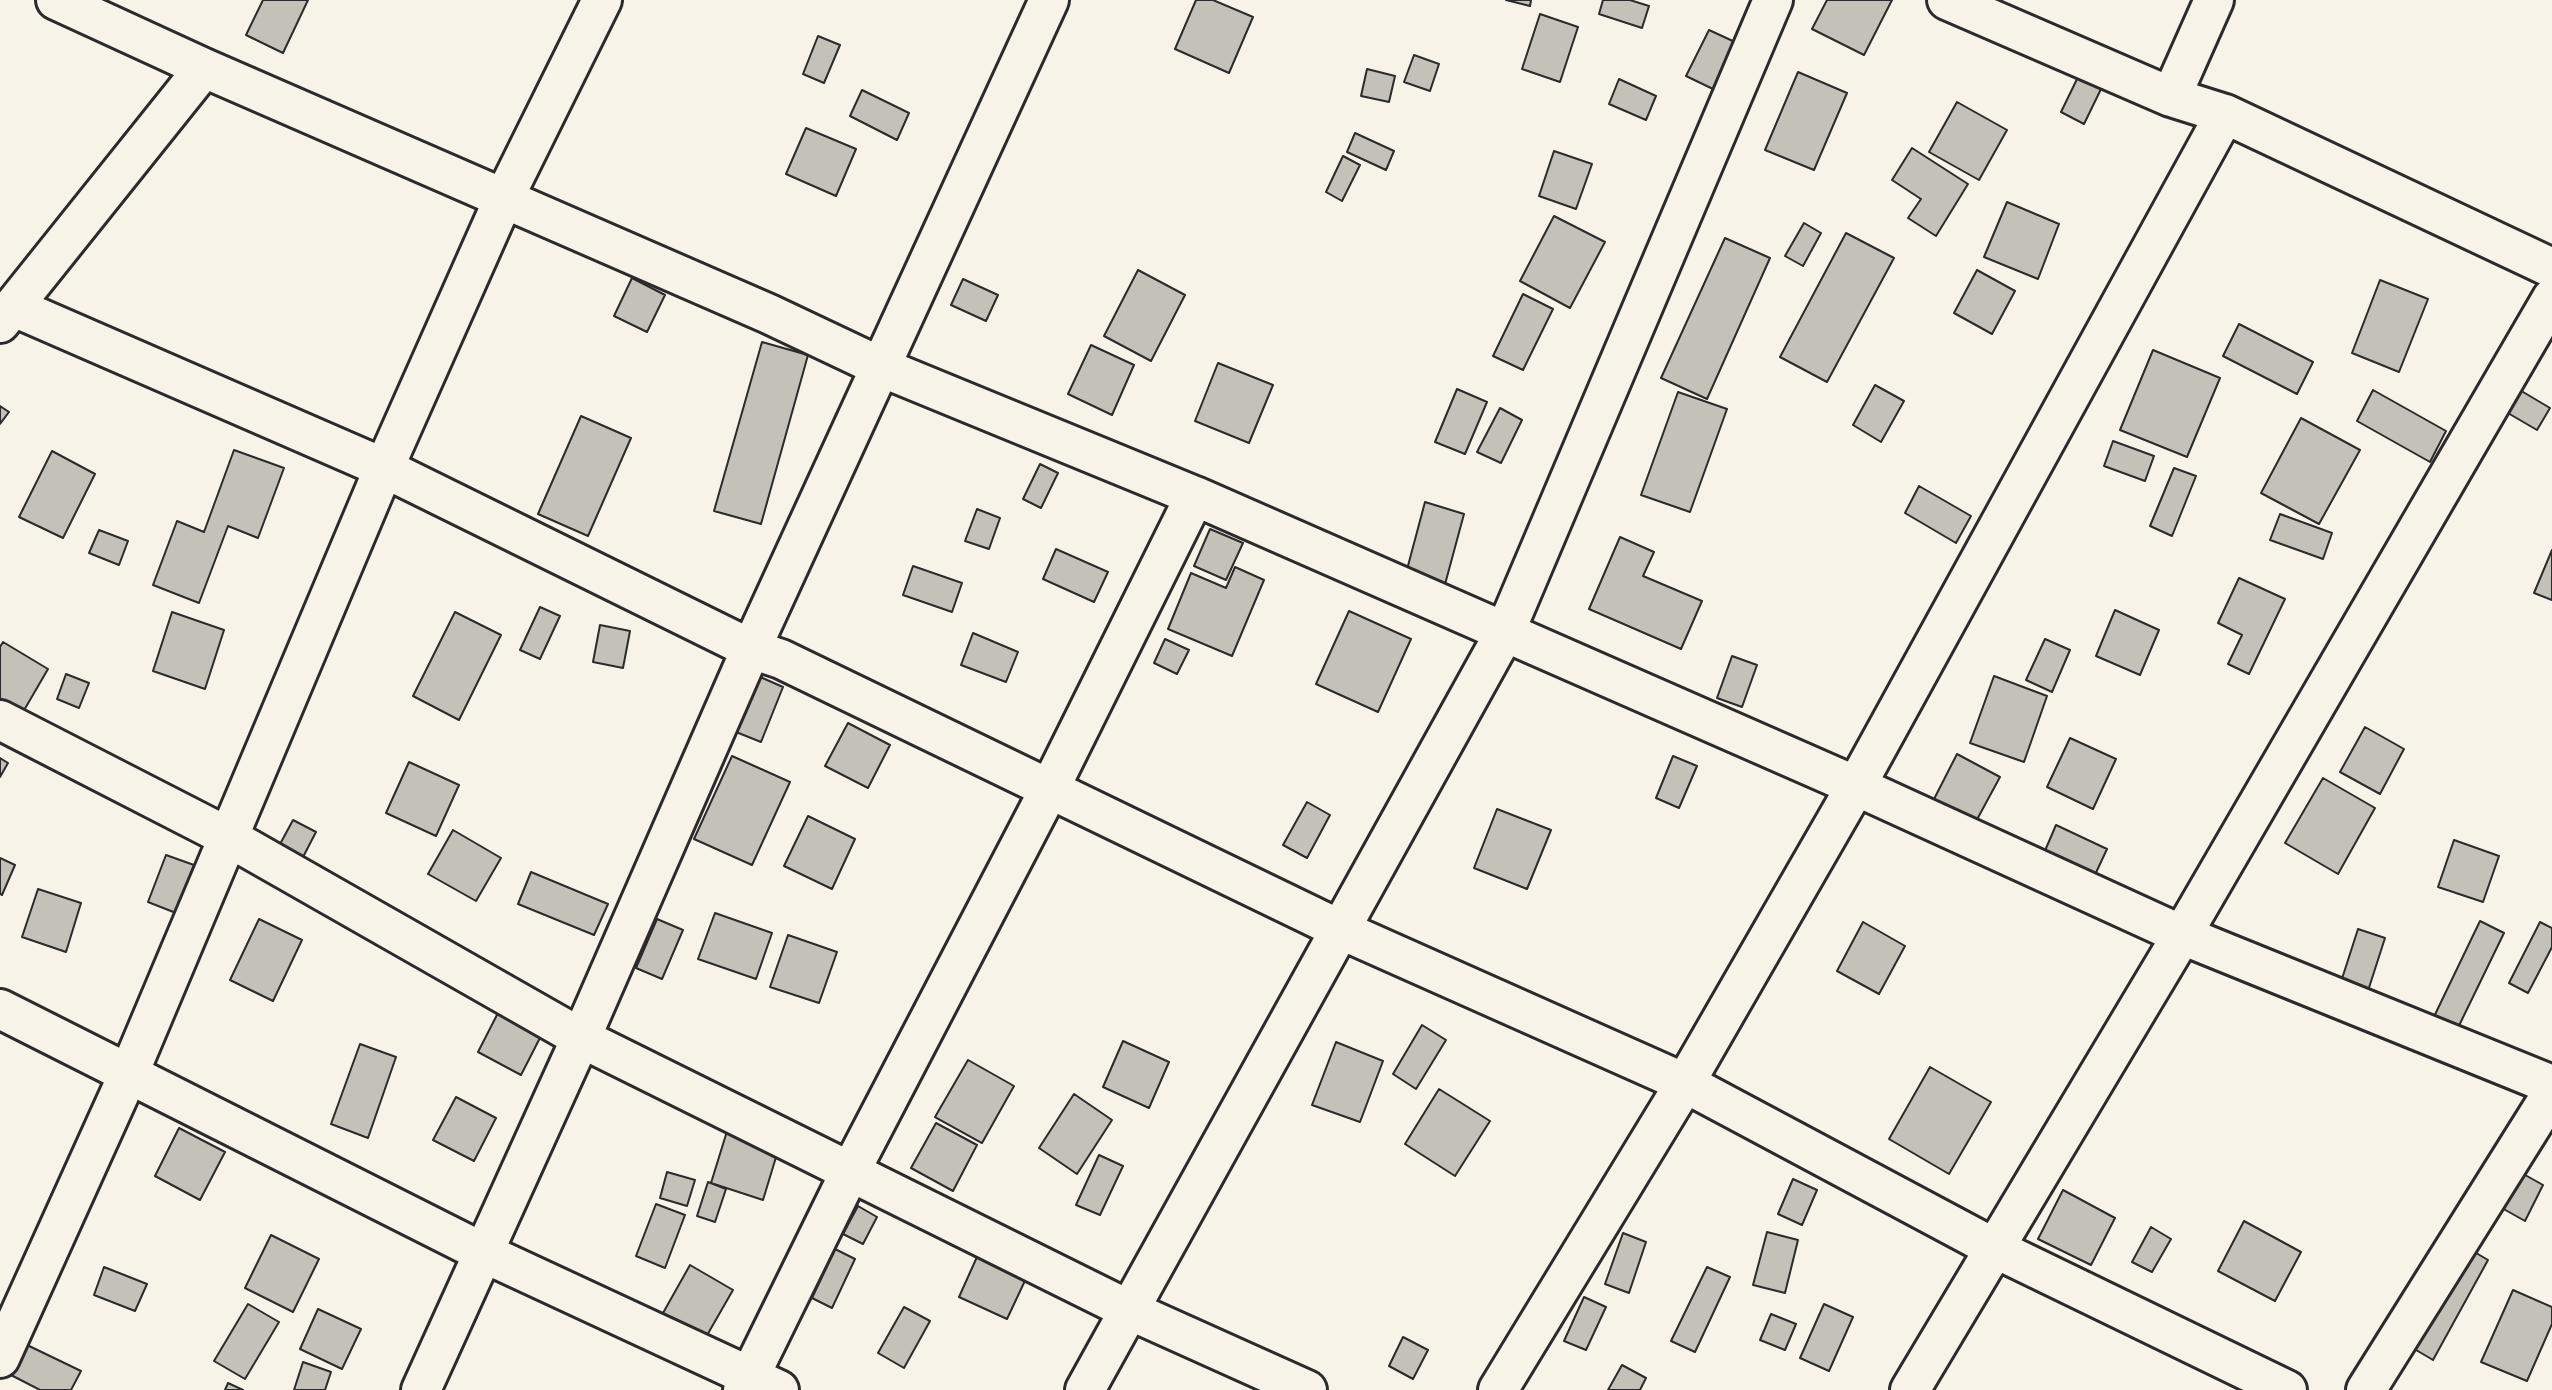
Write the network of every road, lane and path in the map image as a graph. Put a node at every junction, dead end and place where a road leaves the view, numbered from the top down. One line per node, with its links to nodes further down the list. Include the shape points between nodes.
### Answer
1 (56, 0): 7 (street)
2 (601, 0): 10 (street)
3 (1049, 0): 14 (street)
4 (1773, 0): 17 (street)
5 (1947, 0): 8 (street)
6 (2214, 0): 8 (street)
7 (204, 68): 10 (street); 13 (street)
8 (2171, 97): 9 (street)
9 (2225, 114): 11 (street); 20 (street)
10 (505, 198): 14 (street); 15 (street)
11 (2552, 268)
12 (2552, 298): 24 (street)
13 (7, 315): 15 (street)
14 (883, 368): 16 (street); 18 (street)
15 (384, 468): 18 (street); 22 (street)
16 (1195, 495): 17 (street); 21 (street)
17 (1505, 632): 20 (street); 23 (street)
18 (751, 649): 21 (street, via 781,659); 26 (street)
19 (0, 720): 22 (street)
20 (1856, 786): 24 (street); 28 (street)
21 (1049, 790): 23 (street); 31 (street)
22 (228, 837): 26 (street); 27 (street)
23 (1339, 929): 28 (street); 34 (street)
24 (2182, 935): 29 (street); 32 (street)
25 (0, 1009): 27 (street)
26 (581, 1038): 31 (street); 33 (street)
27 (129, 1073): 33 (street); 35 (street)
28 (1685, 1083): 32 (street); 40 (street)
29 (2552, 1085)
30 (2552, 1093): 43 (street)
31 (851, 1170): 34 (street); 36 (street)
32 (1994, 1248): 41 (street); 42 (street)
33 (484, 1254): 36 (street); 37 (street)
34 (1129, 1310): 38 (street); 39 (street)
35 (0, 1358)
36 (758, 1385)
37 (421, 1390)
38 (1085, 1390)
39 (1307, 1390)
40 (1498, 1390)
41 (1910, 1390)
42 (2287, 1390)
43 (2366, 1390)

